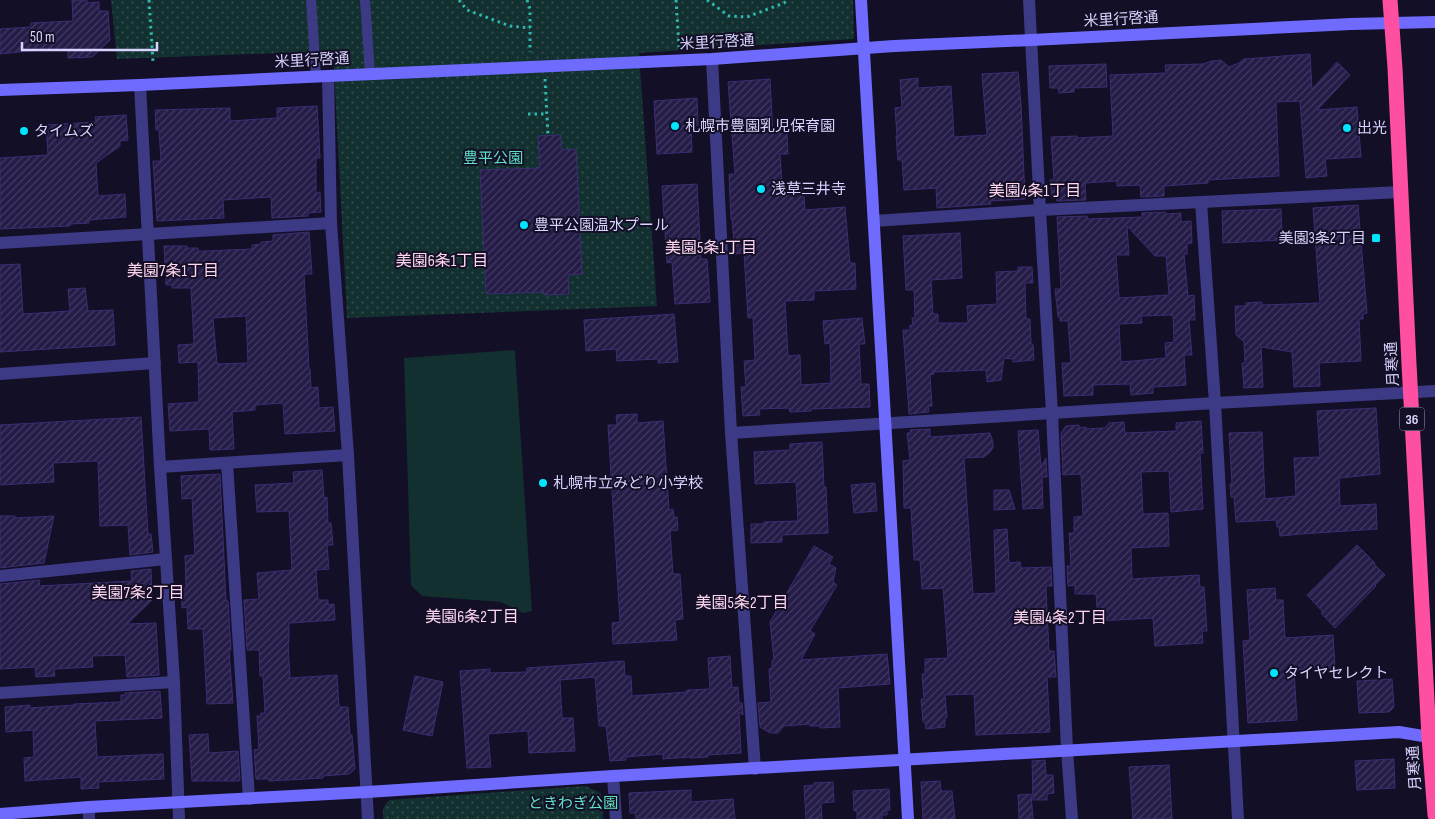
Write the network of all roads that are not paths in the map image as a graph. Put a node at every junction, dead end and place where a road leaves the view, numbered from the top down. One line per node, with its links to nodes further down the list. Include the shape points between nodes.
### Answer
1 (311, 0): 12 (lane)
2 (365, 0): 11 (lane)
3 (861, 0): 9 (street)
4 (1028, 0): 8 (street)
5 (1390, 0): 6 (highway, 月寒通 / 36)
6 (1392, 22): 7 (street, 米里行啓通); 8 (street, 米里行啓通); 15 (highway, 月寒通 / 36)
7 (1435, 22)
8 (1031, 40): 9 (street, 米里行啓通); 17 (street)
9 (863, 48): 10 (street, 米里行啓通); 18 (street)
10 (712, 59): 11 (street, 米里行啓通); 29 (street)
11 (370, 74): 12 (street, 米里行啓通)
12 (322, 76): 13 (street, 米里行啓通); 19 (street)
13 (140, 85): 14 (street, 米里行啓通); 20 (street)
14 (0, 90)
15 (1400, 192): 16 (street); 25 (highway, 月寒通 / 36)
16 (1201, 202): 17 (street); 26 (street)
17 (1040, 210): 18 (street); 27 (street)
18 (874, 221): 28 (street)
19 (331, 223): 20 (street); 30 (street)
20 (148, 235): 21 (street); 22 (street)
21 (0, 243)
22 (155, 363): 23 (street); 32 (street)
23 (0, 374)
24 (1435, 391): 25 (street)
25 (1411, 392): 26 (street); 37 (highway, 月寒通 / 36)
26 (1215, 403): 27 (street); 38 (street)
27 (1052, 414): 28 (street); 39 (street)
28 (885, 423): 29 (street); 40 (street)
29 (731, 434): 41 (street)
30 (348, 455): 31 (street); 43 (street)
31 (227, 463): 32 (street); 44 (street)
32 (160, 467): 33 (street)
33 (166, 558): 34 (street); 35 (street)
34 (0, 576)
35 (174, 682): 36 (street); 45 (street)
36 (0, 693)
37 (1432, 738): 38 (street, via 1399,732); 48 (highway, 月寒通 / 36)
38 (1233, 741): 39 (street); 54 (street)
39 (1068, 750): 40 (street); 53 (street)
40 (903, 760): 41 (street); 52 (street)
41 (755, 769): 42 (street)
42 (613, 776): 43 (street); 51 (street)
43 (367, 792): 44 (street); 50 (street)
44 (249, 800): 45 (street)
45 (178, 804): 46 (street); 49 (street)
46 (89, 813): 47 (street)
47 (0, 814)
48 (1435, 815)
49 (180, 819)
50 (368, 819)
51 (616, 819)
52 (908, 819)
53 (1072, 819)
54 (1238, 819)

